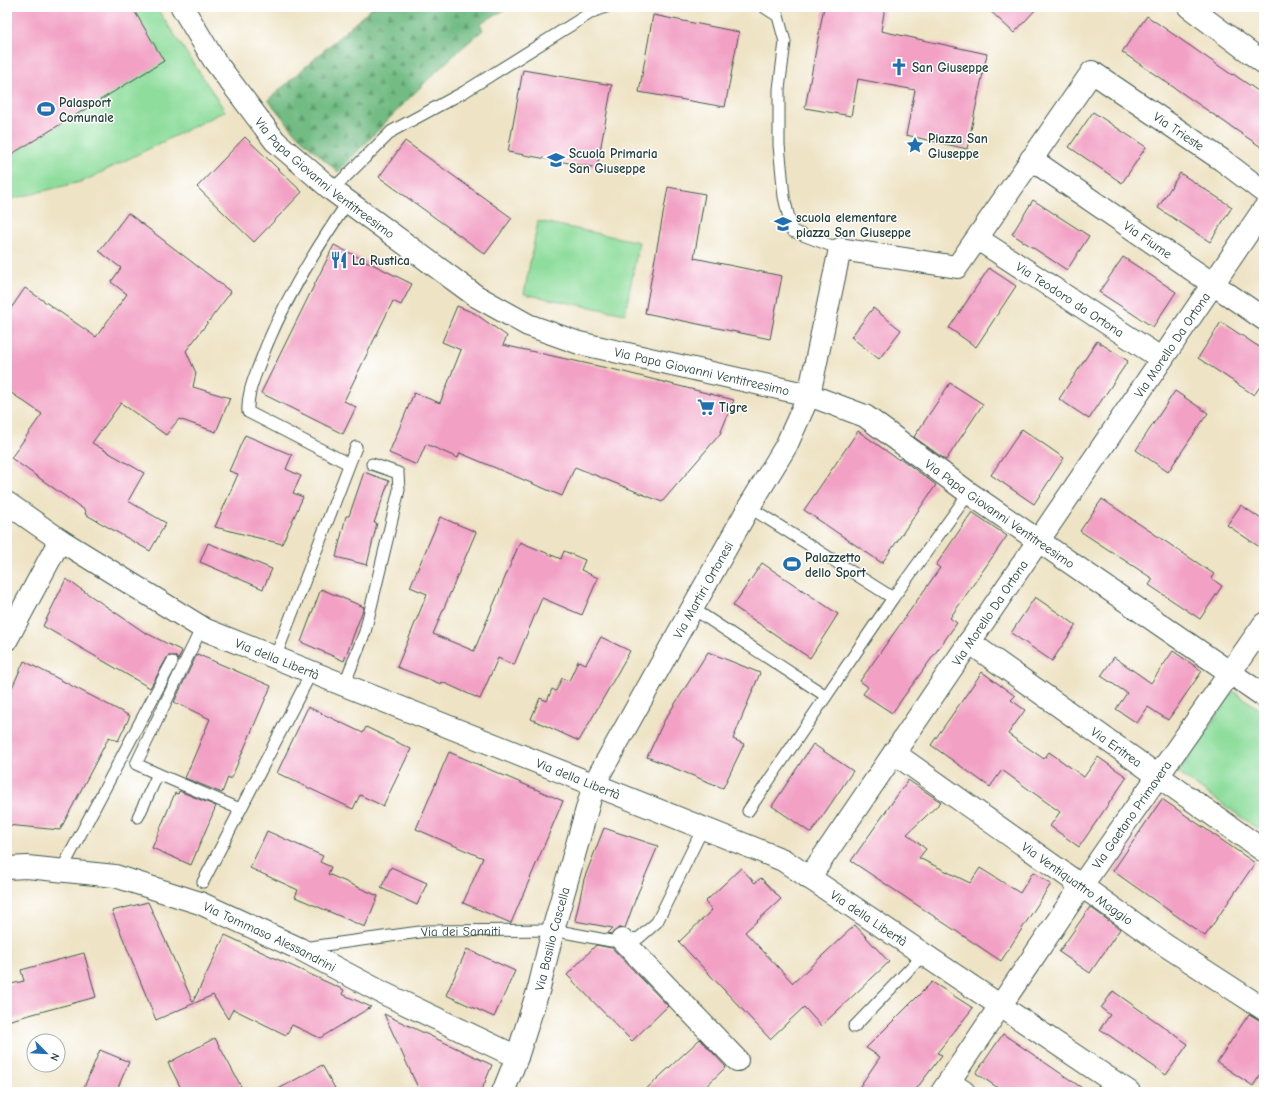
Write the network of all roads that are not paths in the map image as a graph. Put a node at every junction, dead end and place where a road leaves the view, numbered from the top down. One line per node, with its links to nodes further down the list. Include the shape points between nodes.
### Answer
1 (182, 7): 8 (street, Via Papa Giovanni Ventitreesimo, via 214,60 275,141)
2 (606, 7): 8 (lane, via 592,12 464,92 392,131)
3 (764, 7): 11 (lane, via 778,16 785,42 779,89 779,145 784,197 792,231)
4 (1189, 7): 5 (street)
5 (1264, 63)
6 (1031, 160): 7 (street, Via Trieste, via 1092,72 1222,160); 10 (street); 12 (street, Via Fiume)
7 (1264, 192)
8 (340, 196): 15 (street, Via Papa Giovanni Ventitreesimo, via 476,296 528,324 578,343); 17 (lane, via 264,350 247,398 248,412)
9 (1264, 209): 12 (street, Via Morello Da Ortona)
10 (978, 239): 11 (street, via 957,267); 14 (street, Via Teodoro da Ortona)
11 (840, 249): 15 (street)
12 (1214, 283): 13 (street, Via Fiume); 14 (street, Via Morello Da Ortona)
13 (1264, 319)
14 (1162, 360): 23 (street, Via Morello Da Ortona)
15 (809, 395): 19 (street, Via Papa Giovanni Ventitreesimo, via 865,416); 21 (street, Via Martiri Ortonesi, via 786,446)
16 (356, 447): 17 (lane)
17 (349, 464): 30 (lane)
18 (372, 464): 34 (lane, via 398,473 399,490 365,632)
19 (969, 493): 23 (street, Via Papa Giovanni Ventitreesimo); 24 (lane)
20 (7, 503): 22 (street, Via della Libertà)
21 (749, 507): 24 (lane); 25 (street, Via Martiri Ortonesi)
22 (60, 540): 27 (street, Via della Libertà); 28 (street)
23 (1038, 541): 29 (street, Via Morello Da Ortona); 33 (street, Via Papa Giovanni Ventitreesimo)
24 (894, 598): 35 (lane)
25 (692, 608): 35 (lane); 40 (street, Via Martiri Ortonesi)
26 (1264, 624): 33 (street, Via Gaetano Primavera)
27 (202, 627): 30 (street, Via della Libertà); 38 (lane, via 136,764)
28 (7, 639)
29 (969, 642): 37 (street, Via Morello Da Ortona); 39 (street, Via Eritrea)
30 (276, 658): 32 (street, Via della Libertà)
31 (172, 662): 47 (lane)
32 (311, 673): 34 (street, Via della Libertà); 41 (lane)
33 (1229, 673): 36 (street, Via Papa Giovanni Ventitreesimo); 39 (street, Via Gaetano Primavera)
34 (344, 685): 40 (street, Via della Libertà)
35 (826, 696): 42 (lane)
36 (1264, 696)
37 (894, 753): 48 (street, Via Morello Da Ortona); 50 (street, Via Ventiquattro Maggio)
38 (158, 774): 41 (lane); 43 (lane)
39 (1158, 776): 45 (street, Via Eritrea); 50 (street, Via Gaetano Primavera)
40 (594, 784): 44 (street, Via della Libertà); 51 (street, Via Basilio Cascella)
41 (240, 809): 49 (lane)
42 (748, 811)
43 (138, 817)
44 (703, 828): 48 (street, Via della Libertà, via 783,860); 52 (lane, Via dei Sanniti, via 657,922 639,938)
45 (1264, 851)
46 (7, 868): 47 (street, Via Tommaso Alessandrini)
47 (61, 871): 53 (street, Via Tommaso Alessandrini, via 116,876 193,901)
48 (810, 878): 54 (street, Via della Libertà)
49 (203, 882)
50 (1082, 885): 55 (street, Via Gaetano Primavera); 56 (street, Via Ventiquattro Maggio, via 1165,945)
51 (553, 930): 52 (lane, Via dei Sanniti, via 610,941); 53 (lane, Via dei Sanniti, via 427,931); 58 (street, Via Basilio Cascella)
52 (622, 940): 59 (street)
53 (300, 949): 58 (street, Via Tommaso Alessandrini, via 383,993)
54 (924, 954): 55 (street, Via della Libertà); 57 (lane)
55 (1001, 1006): 60 (street, Via Gaetano Primavera); 62 (street, Via della Libertà)
56 (1264, 1009)
57 (854, 1027)
58 (518, 1057): 61 (street, Via Basilio Cascella)
59 (737, 1060)
60 (952, 1089)
61 (503, 1092)
62 (1129, 1092)

